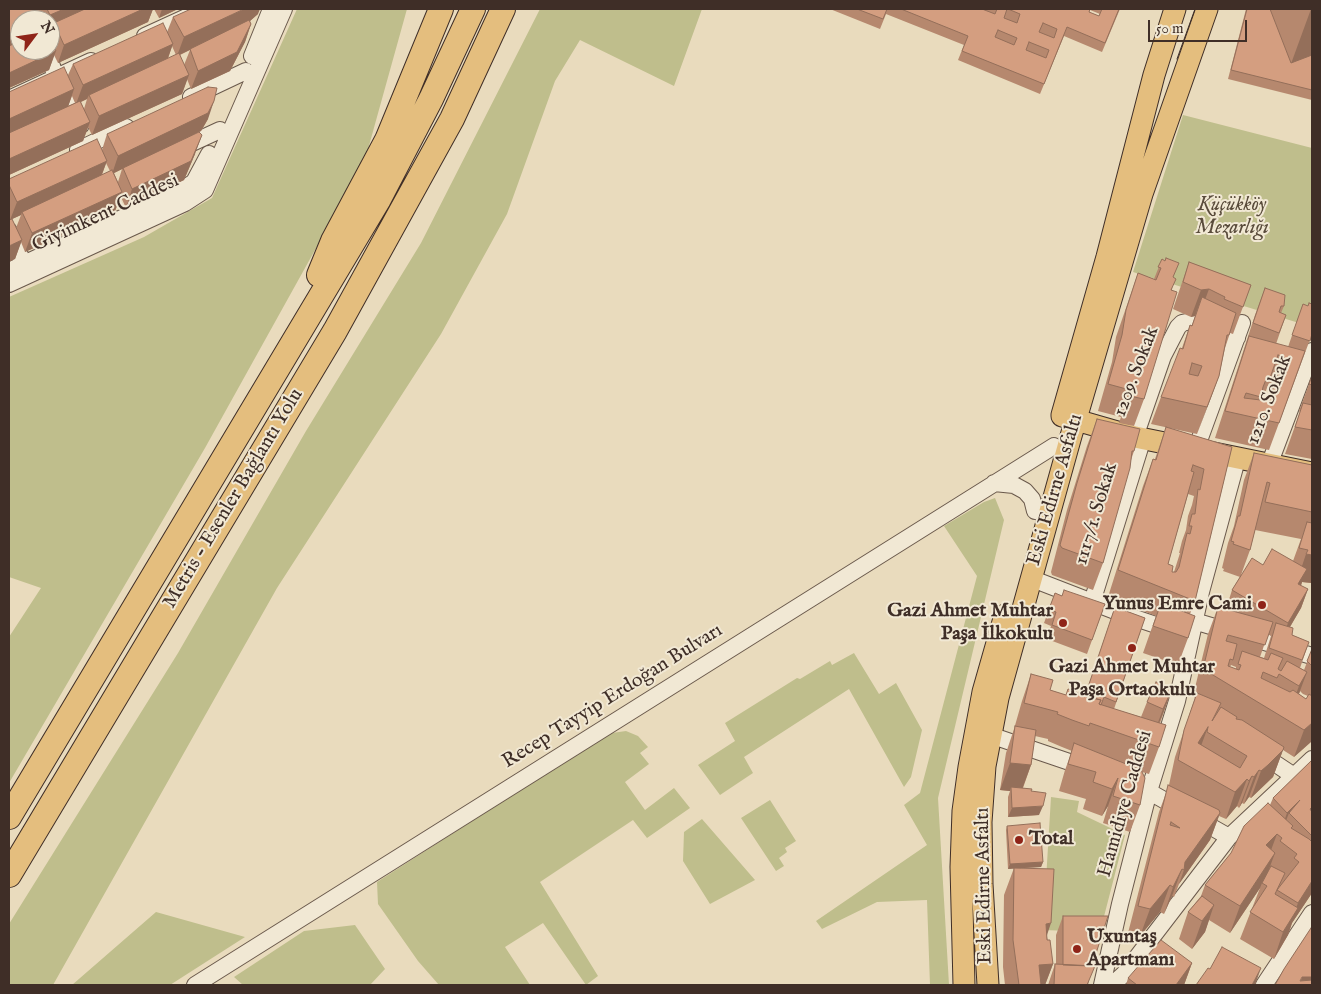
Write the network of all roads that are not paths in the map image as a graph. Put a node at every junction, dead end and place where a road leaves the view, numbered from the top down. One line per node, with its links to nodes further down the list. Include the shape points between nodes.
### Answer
1 (204, 9): 12 (street)
2 (271, 9): 10 (street, Giyimkent Caddesi)
3 (284, 9): 38 (street, Giyimkent Caddesi, via 205,190 185,203)
4 (441, 9): 39 (highway, via 387,140 333,241)
5 (473, 9): 39 (highway, via 386,185)
6 (503, 9): 24 (highway)
7 (520, 9): 24 (highway, via 494,59)
8 (1175, 9): 16 (main road)
9 (1207, 9): 19 (main road, Eski Edirne Asfaltı)
10 (264, 26): 11 (street); 15 (street, Giyimkent Caddesi)
11 (246, 34)
12 (128, 44)
13 (101, 56): 17 (street)
14 (50, 60): 17 (street)
15 (246, 71): 18 (street, via 184,100); 26 (street, Giyimkent Caddesi)
16 (1154, 75): 19 (main road, via 1163,85); 27 (main road)
17 (56, 77): 20 (street); 22 (street)
18 (181, 82)
19 (1181, 85): 32 (main road, Eski Edirne Asfaltı)
20 (9, 99)
21 (93, 104): 22 (street)
22 (75, 112): 25 (street); 28 (street)
23 (144, 119): 28 (street)
24 (452, 119): 68 (highway, Metris - Esenler Bağlantı Yolu, via 330,340)
25 (59, 120)
26 (220, 130): 29 (street); 34 (street, Giyimkent Caddesi, via 194,182)
27 (1138, 135): 32 (main road, via 1148,134 1154,140 1149,162); 45 (main road, via 1114,234 1100,251 1061,380 1058,398)
28 (90, 144): 30 (street); 31 (street)
29 (168, 154)
30 (63, 157)
31 (97, 160)
32 (1151, 172): 45 (main road, Eski Edirne Asfaltı)
33 (116, 200): 34 (street)
34 (124, 217): 36 (street, Giyimkent Caddesi)
35 (12, 228): 36 (street)
36 (24, 264): 37 (street, Giyimkent Caddesi)
37 (9, 271)
38 (9, 284)
39 (300, 330): 66 (highway, Metris - Esenler Bağlantı Yolu)
40 (1312, 351): 44 (street, 1210. Sokak)
41 (1231, 354): 42 (street); 46 (street, 1209. Sokak, via 1240,330 1191,321 1182,323 1163,356); 47 (street)
42 (1249, 359)
43 (1285, 370): 44 (street)
44 (1302, 375): 49 (street, 1210. Sokak)
45 (1066, 430): 46 (main road); 51 (street, Recep Tayyip Erdoğan Bulvarı); 52 (main road, Eski Edirne Asfaltı); 53 (main road, Eski Edirne Asfaltı)
46 (1139, 438): 47 (main road); 54 (street, 1117/1. Sokak)
47 (1196, 449): 48 (main road)
48 (1238, 460): 49 (main road); 55 (street, Hamidiye Caddesi)
49 (1269, 465): 50 (main road)
50 (1312, 474)
51 (994, 483): 52 (street, via 1014,485 1025,491); 72 (street, Recep Tayyip Erdoğan Bulvarı)
52 (1036, 511): 70 (main road, Eski Edirne Asfaltı, via 983,692 968,767 963,811)
53 (1030, 578): 54 (street); 59 (main road, Eski Edirne Asfaltı)
54 (1092, 602): 55 (street)
55 (1193, 629): 56 (street); 57 (street, Hamidiye Caddesi)
56 (1312, 656)
57 (1177, 700): 58 (street); 65 (street, Hamidiye Caddesi)
58 (1193, 711)
59 (990, 735): 62 (street); 71 (main road, Eski Edirne Asfaltı, via 982,822)
60 (1244, 744): 63 (street)
61 (1312, 759): 63 (street)
62 (1098, 771)
63 (1294, 776): 67 (street)
64 (1125, 780): 65 (street)
65 (1149, 791): 67 (street); 74 (street, Hamidiye Caddesi)
66 (9, 817)
67 (1229, 838): 75 (street, via 1124,974)
68 (9, 875)
69 (1312, 913): 76 (street, via 1299,946)
70 (964, 951): 71 (main road, via 972,972); 73 (main road, Eski Edirne Asfaltı)
71 (987, 978)
72 (195, 985)
73 (964, 985)
74 (1102, 985)
75 (1112, 985)
76 (1264, 985)

